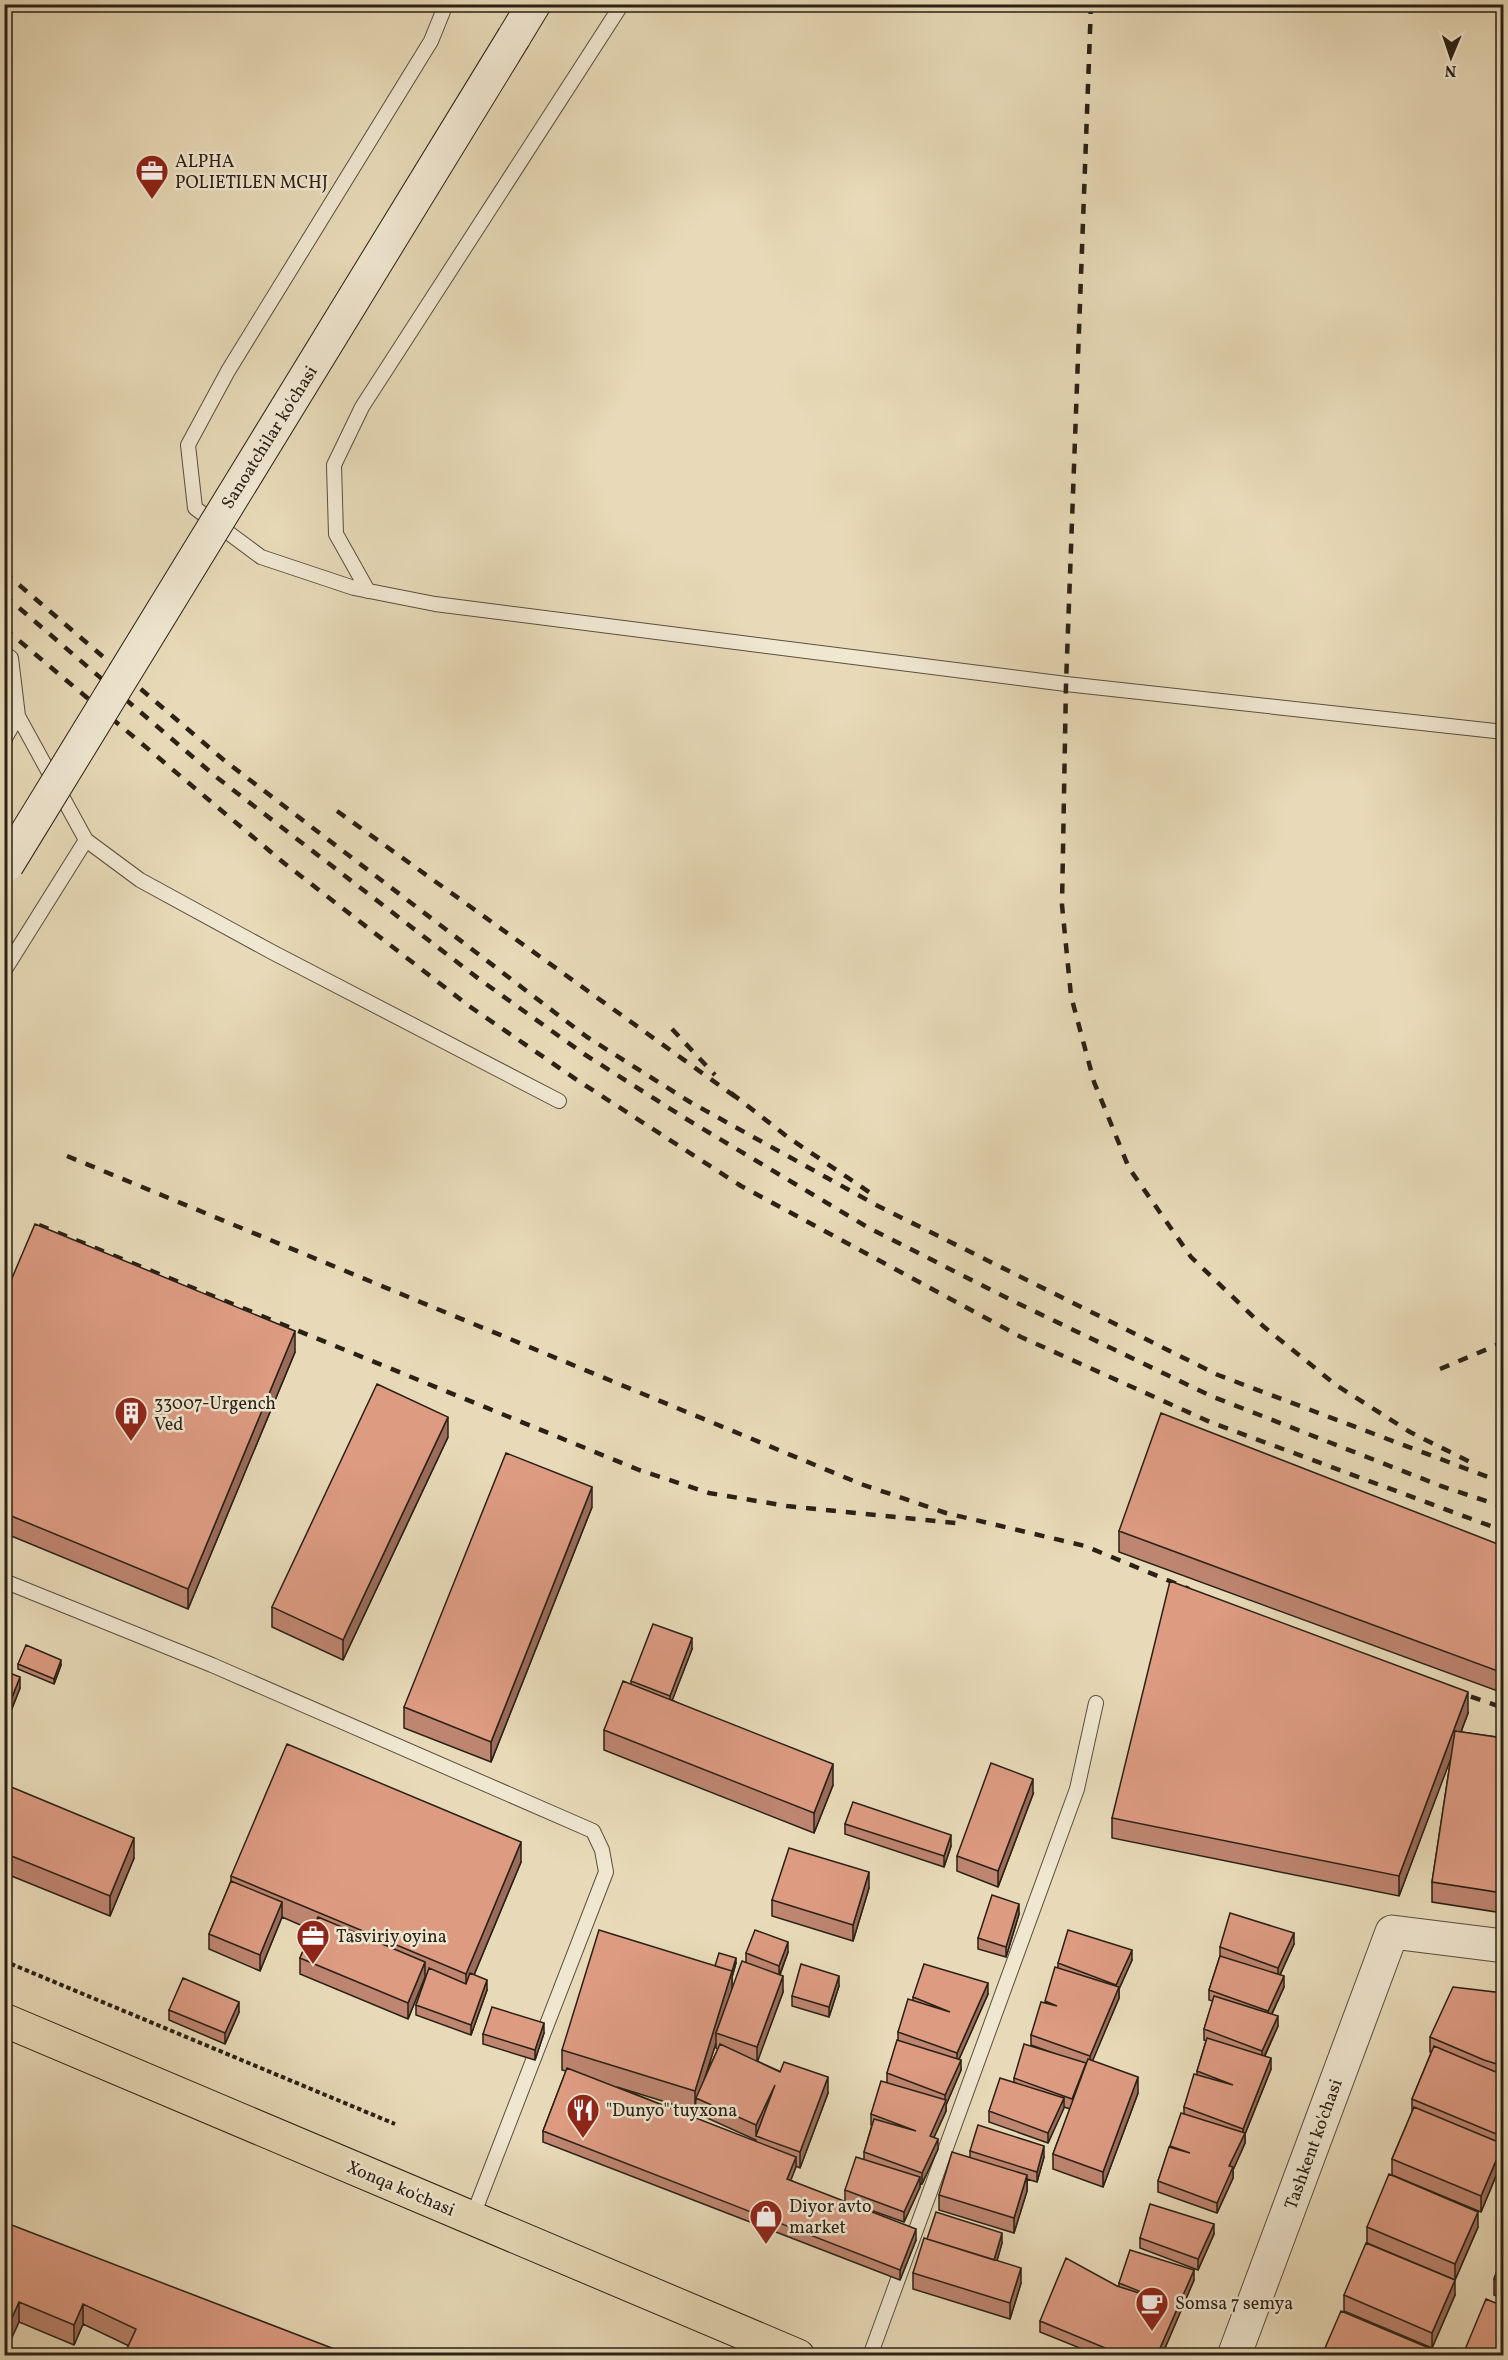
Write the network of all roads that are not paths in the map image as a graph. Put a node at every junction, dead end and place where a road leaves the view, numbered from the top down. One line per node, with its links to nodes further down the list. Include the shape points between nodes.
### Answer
1 (446, 4): 4 (lane, via 431,40 228,371 188,445 195,508 261,557)
2 (534, 4): 10 (main road, Sanoatchilar ko'chasi, bridge)
3 (622, 4): 4 (lane, via 362,407 334,465 336,534)
4 (368, 591): 7 (lane, via 435,604 1066,684)
5 (4, 653): 6 (lane, via 10,658)
6 (18, 716): 8 (lane); 9 (lane)
7 (1503, 732)
8 (4, 741)
9 (86, 840): 11 (lane); 12 (lane, via 140,880)
10 (6, 867)
11 (4, 971)
12 (559, 1101)
13 (4, 1581): 17 (lane, via 212,1665 593,1831 606,1872)
14 (1096, 1703): 19 (lane, via 1077,1789)
15 (1503, 1946): 20 (main road, Tashkent ko'chasi, via 1392,1932)
16 (4, 2020): 17 (main road, Xonqa ko'chasi)
17 (472, 2218): 18 (main road, Xonqa ko'chasi)
18 (798, 2355)
19 (870, 2355)
20 (1234, 2355)

